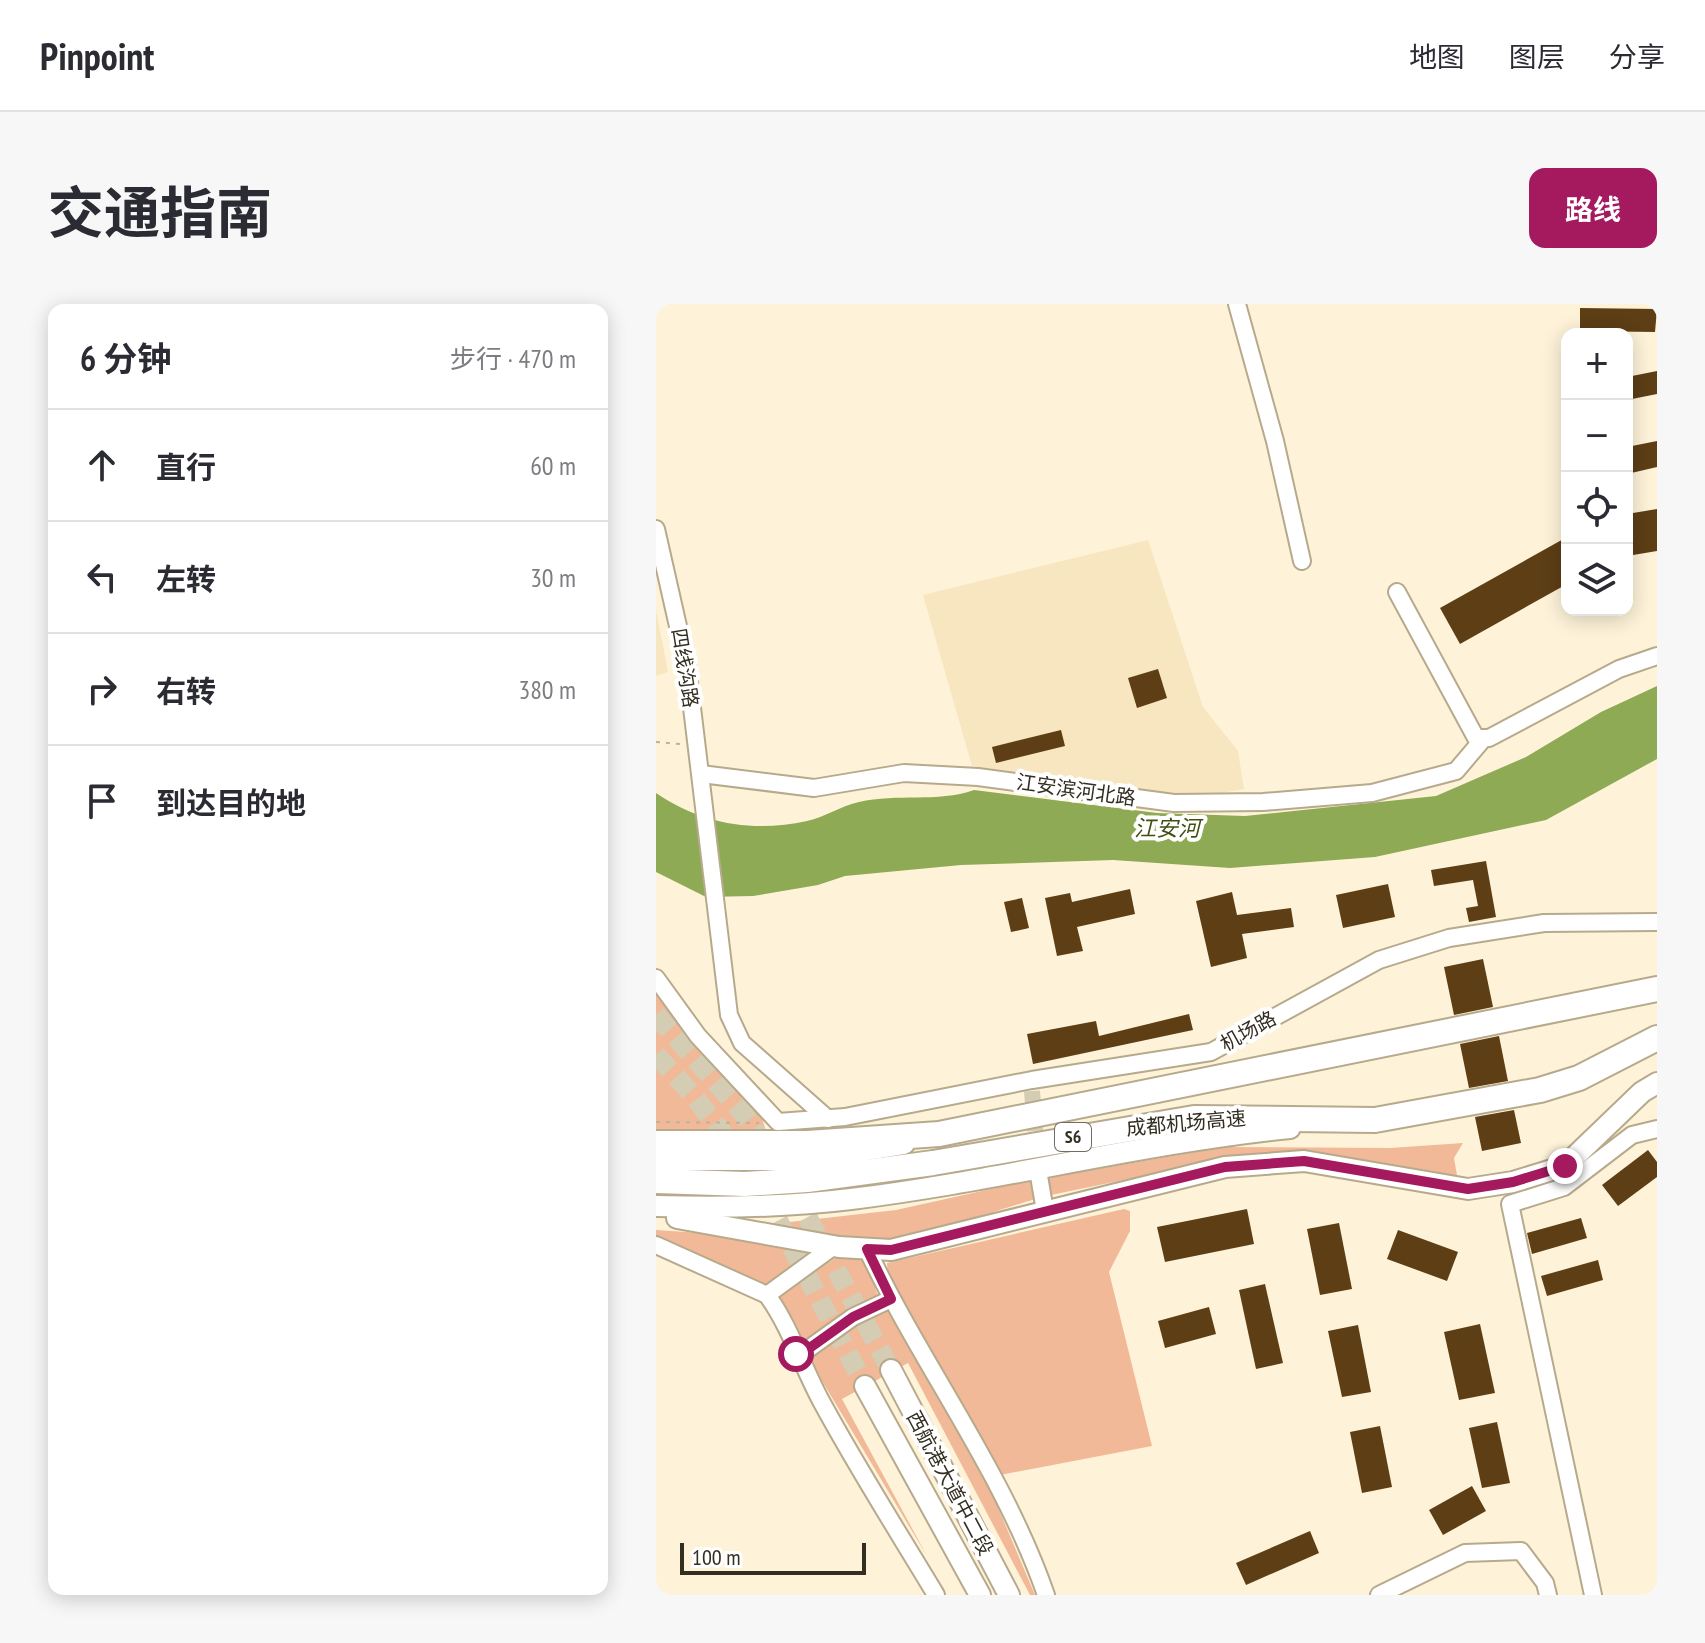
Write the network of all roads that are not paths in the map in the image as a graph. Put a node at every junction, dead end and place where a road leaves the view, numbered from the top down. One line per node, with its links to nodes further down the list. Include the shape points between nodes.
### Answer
1 (1237, 304): 3 (street)
2 (656, 529): 7 (street, 四线沟路, via 687,666)
3 (1302, 561)
4 (1397, 592): 6 (street, via 1476,738)
5 (1657, 656): 6 (street, via 1619,669)
6 (1484, 738): 7 (street, 江安滨河北路, via 1456,771 1372,793 1263,802 1174,803 978,777 904,773 814,788)
7 (701, 774): 13 (street, 四线沟路, via 729,1015 742,1043)
8 (1657, 922): 13 (street, 机场路, via 1544,923 1449,938 1379,960 1211,1052)
9 (656, 978): 13 (street, 机场路, via 698,1036 778,1122)
10 (1657, 989): 16 (highway, 成都机场高速 / S6)
11 (1657, 1038): 14 (highway, 成都机场高速 / S6, via 1579,1078 1540,1090)
12 (1657, 1083): 23 (main road, via 1565,1166 1513,1182 1468,1189 1304,1161 1257,1162)
13 (828, 1119)
14 (1375, 1120): 20 (highway, 成都机场高速 / S6, via 1194,1118 819,1178 745,1184); 21 (main road, via 1223,1134 903,1192)
15 (1657, 1129): 39 (street, via 1632,1135 1564,1187 1510,1204)
16 (939, 1134): 17 (highway, 成都机场高速 / S6, via 808,1143); 18 (main road, via 806,1160)
17 (656, 1143)
18 (656, 1160)
19 (1039, 1176): 23 (street)
20 (656, 1181)
21 (813, 1203): 22 (main road); 24 (main road, via 735,1215)
22 (656, 1206)
23 (1045, 1211): 27 (main road, via 891,1250)
24 (666, 1218): 26 (main road)
25 (656, 1245): 28 (street)
26 (834, 1246): 27 (main road); 28 (street)
27 (867, 1249): 29 (street)
28 (767, 1295): 30 (street)
29 (891, 1299): 30 (street, via 853,1317); 37 (street, via 993,1474)
30 (797, 1357): 34 (street)
31 (891, 1370): 36 (main road, 西航港大道中二段)
32 (865, 1386): 35 (main road)
33 (1386, 1594): 38 (street, via 1465,1553 1521,1551)
34 (936, 1595)
35 (980, 1595)
36 (1009, 1595)
37 (1046, 1595)
38 (1548, 1595)
39 (1593, 1595)

